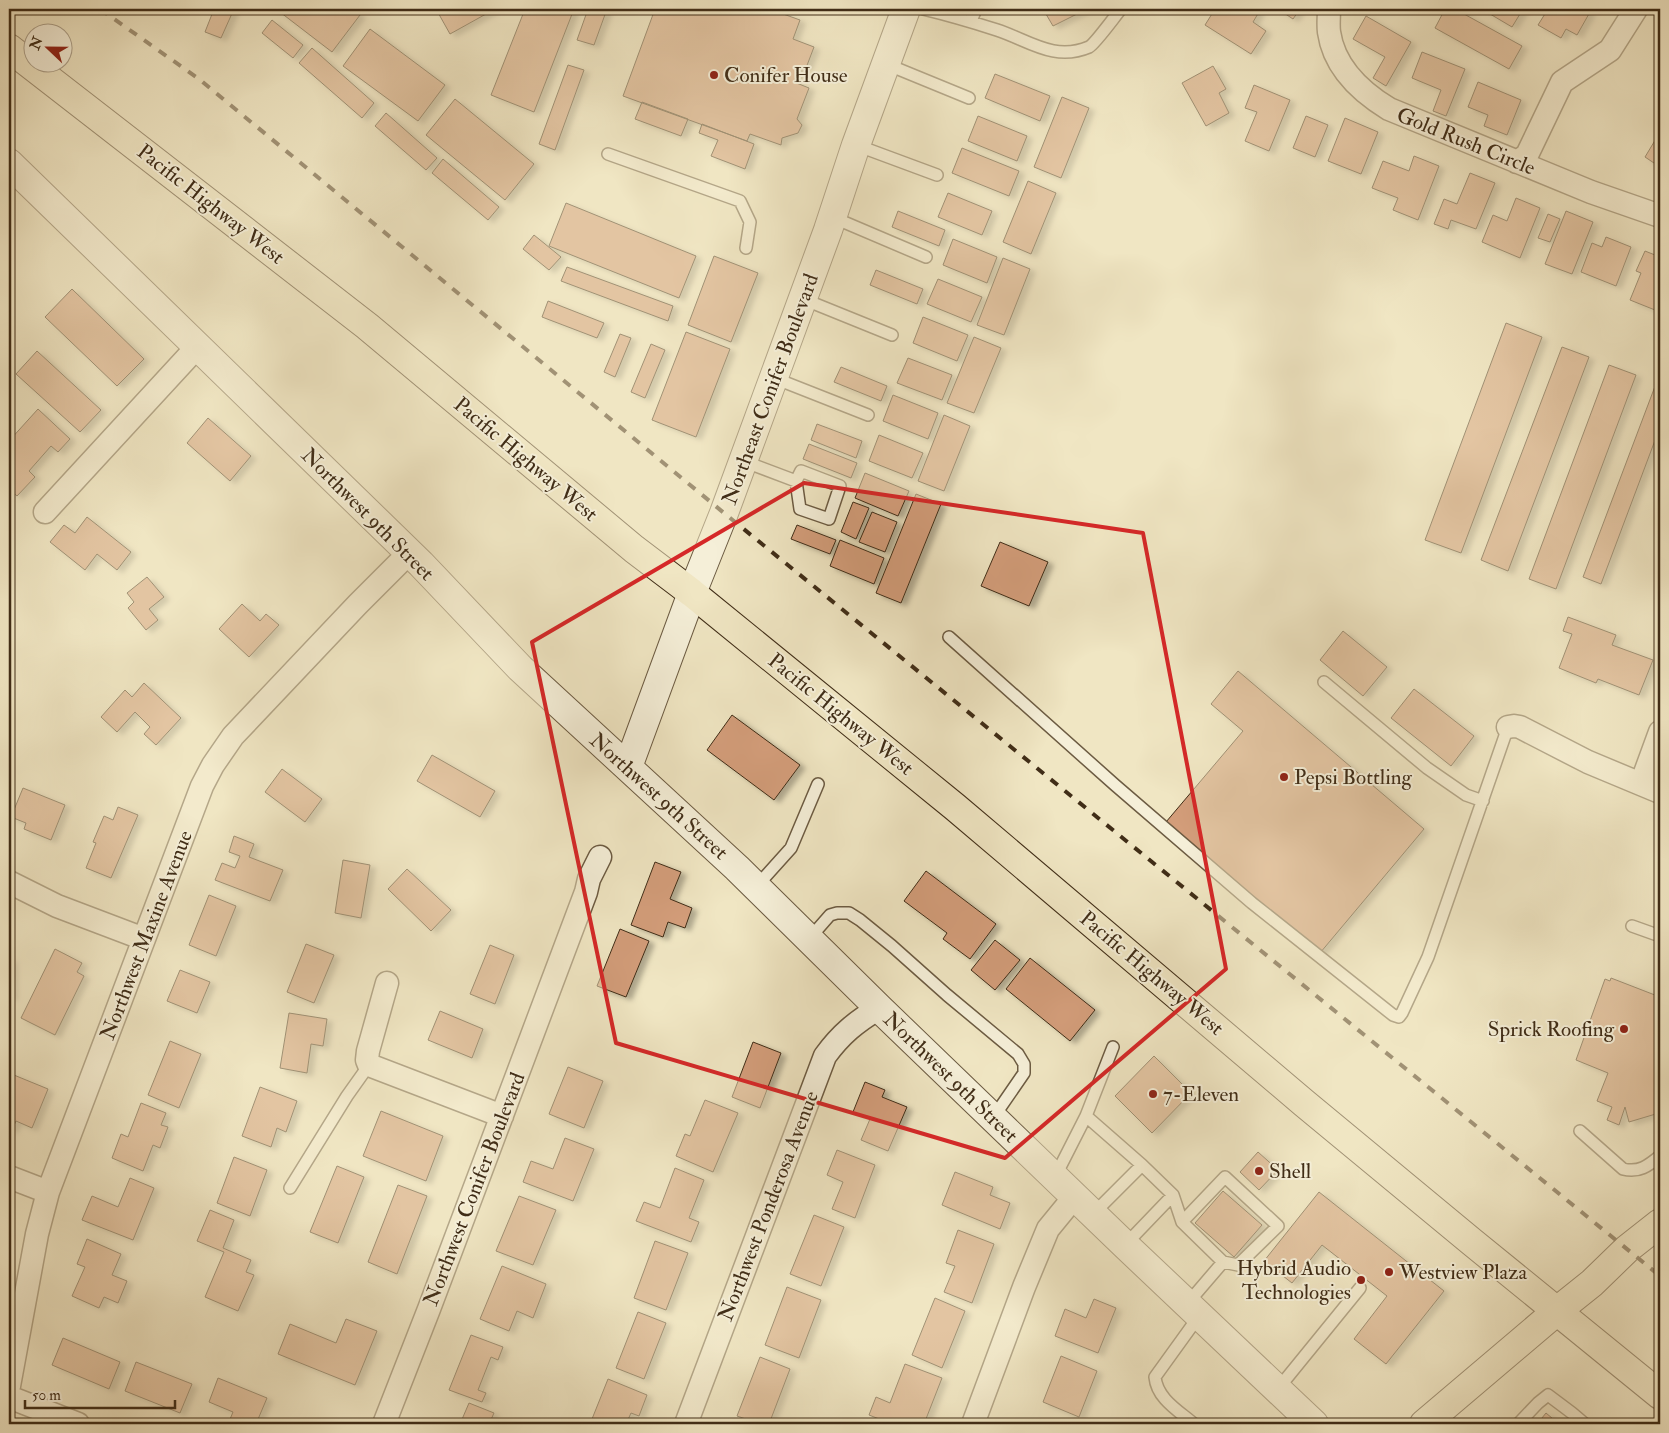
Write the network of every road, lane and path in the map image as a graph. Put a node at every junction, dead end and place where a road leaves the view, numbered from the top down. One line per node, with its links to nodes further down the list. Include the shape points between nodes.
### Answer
1 (906, 9): 9 (street, Northeast Conifer Boulevard)
2 (923, 9): 7 (lane)
3 (976, 9): 7 (lane)
4 (1121, 9): 7 (lane, via 1090,46 1065,53 1036,47)
5 (1328, 9): 13 (street, Gold Rush Circle, via 1333,48 1344,69 1372,99)
6 (1636, 9): 13 (street, via 1610,50 1562,82 1527,155)
7 (971, 21)
8 (9, 48): 29 (main road, Pacific Highway West, via 367,326 634,549)
9 (886, 64): 10 (lane); 11 (street, Northeast Conifer Boulevard)
10 (969, 98)
11 (856, 145): 15 (lane); 17 (street, Northeast Conifer Boulevard)
12 (608, 154): 18 (lane, via 740,200 750,222)
13 (1518, 162): 16 (street, Gold Rush Circle)
14 (9, 163): 22 (street, Northwest 9th Street)
15 (936, 175)
16 (1660, 216)
17 (832, 218): 19 (lane); 20 (street, Northeast Conifer Boulevard)
18 (746, 248)
19 (926, 257)
20 (803, 299): 21 (lane); 23 (street, Northeast Conifer Boulevard)
21 (892, 335)
22 (197, 347): 27 (street); 28 (street, Northwest 9th Street)
23 (774, 378): 24 (lane); 25 (street, Northeast Conifer Boulevard)
24 (868, 415)
25 (743, 461): 26 (lane); 29 (street, Northeast Conifer Boulevard)
26 (796, 481): 26 (lane, via 801,471 840,486 829,519 800,509)
27 (45, 512)
28 (409, 553): 34 (street, Northwest 9th Street, via 520,668); 43 (street, Northwest Maxine Avenue, via 233,736 213,765)
29 (692, 593): 34 (street, Northeast Conifer Boulevard); 67 (main road, Pacific Highway West, via 956,807 1304,1103)
30 (949, 637): 37 (lane, via 1252,903 1399,1017 1428,957)
31 (1324, 682): 37 (lane, via 1427,768 1466,795)
32 (1508, 727): 36 (street, via 1520,728 1588,762); 37 (lane)
33 (1660, 732): 36 (street)
34 (628, 767): 40 (street, Northwest 9th Street)
35 (818, 784): 40 (lane, via 791,848)
36 (1651, 788)
37 (1483, 801)
38 (600, 857): 49 (street, Northwest Conifer Boulevard, via 589,879)
39 (9, 882): 43 (street, via 57,906)
40 (756, 887): 44 (street, Northwest 9th Street)
41 (1632, 926): 42 (lane)
42 (1660, 936)
43 (144, 939): 58 (street, Northwest Maxine Avenue)
44 (809, 939): 46 (street, Northwest 9th Street); 51 (lane, via 830,915 849,914 860,920 1018,1054 1024,1064 1024,1073)
45 (387, 983): 48 (street, via 368,1051)
46 (879, 1008): 51 (street, Northwest 9th Street); 74 (street, Northwest Ponderosa Avenue, via 853,1024 826,1056)
47 (1113, 1047): 50 (lane)
48 (369, 1066): 49 (street); 57 (lane)
49 (502, 1116): 73 (street, Northwest Conifer Boulevard)
50 (1086, 1116): 54 (lane); 56 (lane)
51 (993, 1118): 56 (street, Northwest 9th Street)
52 (1580, 1131): 53 (lane, via 1623,1169 1639,1170)
53 (1660, 1156)
54 (1142, 1165): 59 (lane); 60 (lane)
55 (9, 1177): 58 (street)
56 (1055, 1177): 60 (street, Northwest 9th Street)
57 (290, 1188)
58 (48, 1192): 68 (street, Northwest Maxine Avenue, via 37,1234)
59 (1173, 1195): 61 (lane); 63 (lane)
60 (1084, 1205): 63 (street, Northwest 9th Street); 75 (street, via 1048,1229)
61 (1182, 1222): 64 (lane); 64 (lane, via 1225,1177 1278,1226 1238,1265)
62 (1660, 1223): 67 (main road)
63 (1125, 1246): 66 (street, Northwest 9th Street)
64 (1223, 1262): 66 (lane)
65 (1360, 1288): 69 (lane)
66 (1193, 1310): 69 (street, Northwest 9th Street); 76 (lane, via 1156,1377 1156,1387)
67 (1557, 1310): 70 (main road, Pacific Highway West); 78 (main road)
68 (9, 1386)
69 (1277, 1390): 77 (street, Northwest 9th Street)
70 (1660, 1395)
71 (9, 1397): 72 (street)
72 (78, 1424)
73 (384, 1424)
74 (686, 1424)
75 (973, 1424)
76 (1194, 1424)
77 (1314, 1424)
78 (1424, 1424)
79 (1518, 1424): 80 (lane, via 1548,1396)
80 (1585, 1424)

